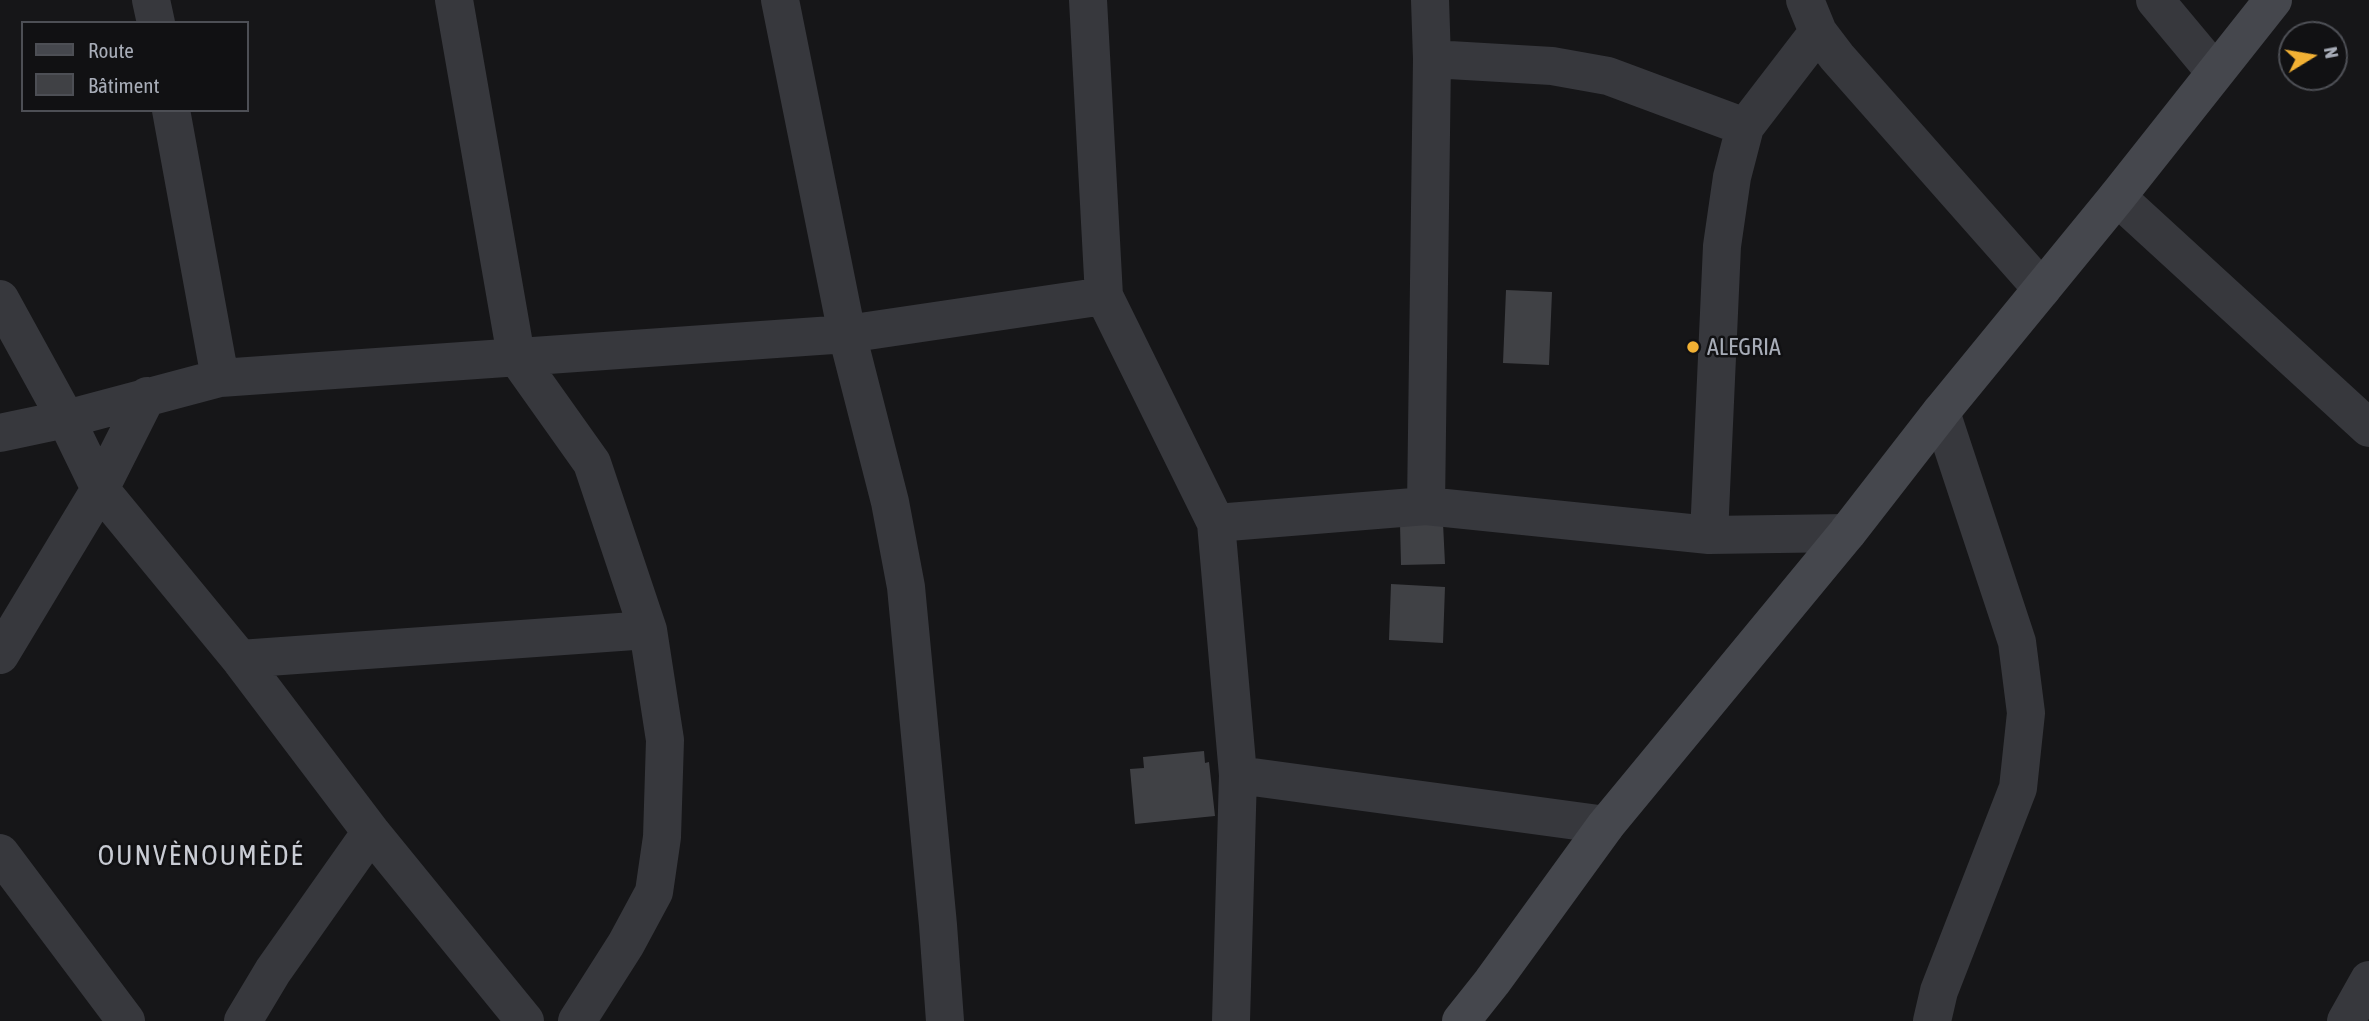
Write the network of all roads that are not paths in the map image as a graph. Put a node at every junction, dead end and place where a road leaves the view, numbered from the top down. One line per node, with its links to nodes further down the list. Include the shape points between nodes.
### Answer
1 (151, 0): 9 (street)
2 (454, 0): 19 (street)
3 (780, 0): 18 (street)
4 (1088, 0): 16 (street)
5 (1430, 0): 10 (street)
6 (2155, 0): 11 (street)
7 (2273, 0): 11 (main road)
8 (1812, 16): 13 (street); 15 (street, via 1837,57)
9 (156, 21)
10 (1432, 59): 13 (street, via 1552,66 1608,76); 27 (street)
11 (2215, 72): 14 (main road)
12 (171, 112): 20 (street)
13 (1745, 127): 30 (street, via 1721,246)
14 (2117, 197): 15 (main road); 24 (street)
15 (2042, 289): 22 (main road)
16 (1104, 296): 18 (street); 28 (street)
17 (0, 299): 23 (street)
18 (848, 334): 19 (street); 43 (street, via 906,587)
19 (516, 356): 20 (street); 31 (street, via 592,463)
20 (220, 378): 21 (street)
21 (147, 396): 23 (street); 26 (street)
22 (1941, 412): 29 (main road); 46 (street, via 2017,642 2026,713 2018,788)
23 (66, 419): 25 (street); 26 (street)
24 (2369, 429)
25 (0, 433)
26 (100, 489): 32 (street); 33 (street)
27 (1426, 506): 28 (street); 30 (street)
28 (1216, 523): 34 (street)
29 (1847, 533): 30 (street); 35 (main road)
30 (1709, 535)
31 (648, 630): 33 (street); 42 (street, via 665,740 662,837 654,892)
32 (0, 655)
33 (240, 659): 36 (street)
34 (1238, 775): 35 (street); 44 (street)
35 (1606, 825): 45 (main road)
36 (371, 832): 40 (street); 41 (street)
37 (0, 853): 39 (street)
38 (2369, 980): 47 (street)
39 (126, 1021)
40 (243, 1021)
41 (525, 1021)
42 (577, 1021)
43 (945, 1021)
44 (1231, 1021)
45 (1461, 1021)
46 (1932, 1021)
47 (2346, 1021)

